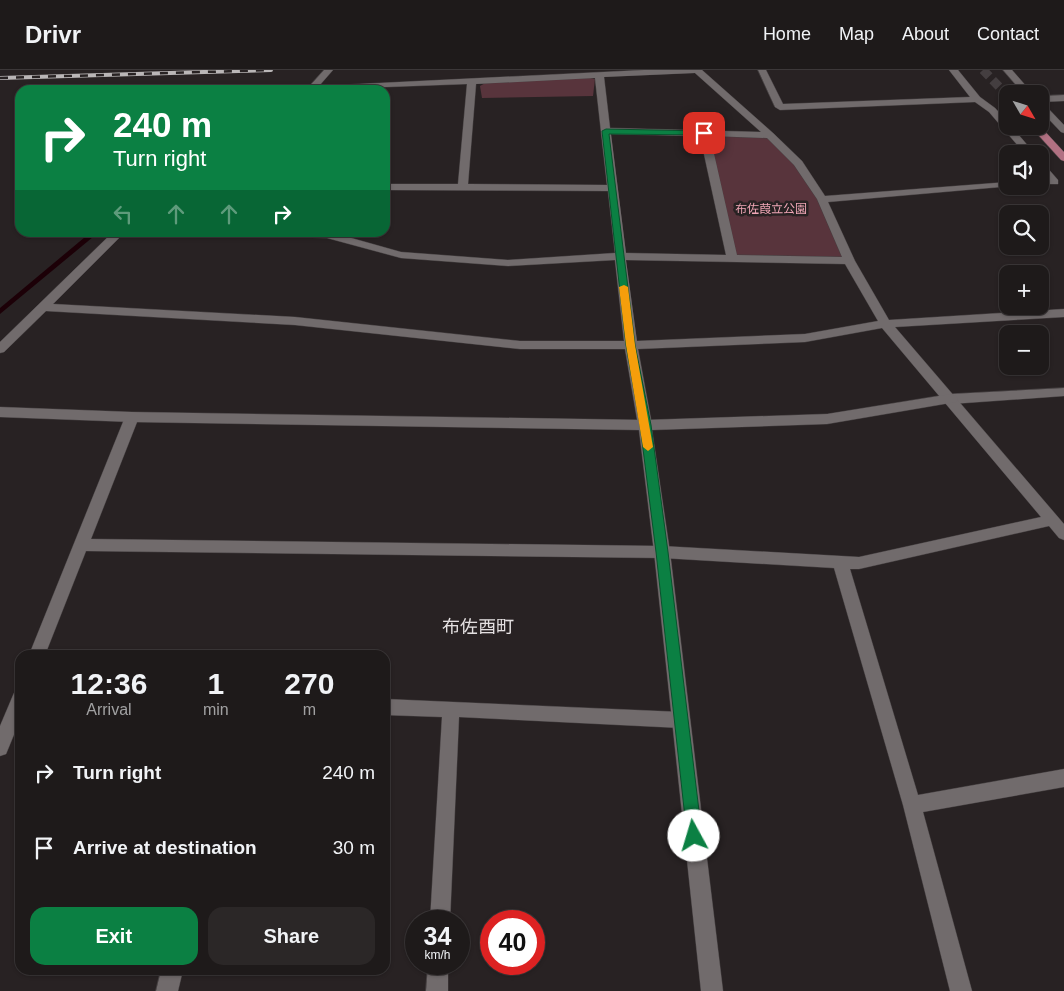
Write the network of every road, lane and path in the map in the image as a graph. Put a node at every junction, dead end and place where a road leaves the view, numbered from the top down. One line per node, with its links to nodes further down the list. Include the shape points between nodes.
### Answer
1 (329, 70): 7 (street)
2 (762, 70): 11 (street, via 780,107)
3 (954, 70): 11 (street)
4 (1006, 70): 8 (street)
5 (599, 75): 6 (street); 15 (street); 17 (street, via 696,70)
6 (472, 81): 9 (street); 25 (street)
7 (315, 85)
8 (1020, 85)
9 (390, 86)
10 (1064, 98): 12 (street)
11 (977, 99): 19 (street, via 992,110)
12 (1049, 99)
13 (1049, 114): 14 (street)
14 (1064, 130)
15 (606, 131): 16 (street); 26 (street)
16 (704, 133): 17 (street); 31 (street)
17 (770, 135): 27 (street, via 798,163)
18 (1043, 135): 20 (main road)
19 (1022, 145)
20 (1064, 158)
21 (1049, 176): 22 (street, via 1054,182)
22 (1049, 182)
23 (999, 186): 27 (street)
24 (390, 187): 25 (street)
25 (463, 187): 26 (street)
26 (612, 188): 30 (street)
27 (822, 199): 32 (street)
28 (115, 237): 33 (street)
29 (334, 237): 30 (street, via 401,255 508,263)
30 (620, 256): 31 (street); 36 (street)
31 (732, 258): 32 (street)
32 (849, 261): 35 (street)
33 (43, 306): 36 (street, via 295,321 520,345); 37 (street)
34 (1064, 313): 35 (street)
35 (885, 324): 36 (street, via 805,338); 39 (street)
36 (631, 345): 42 (street)
37 (0, 349)
38 (1064, 392): 39 (street)
39 (950, 399): 42 (street, via 827,419); 43 (street)
40 (0, 412): 41 (street)
41 (132, 417): 42 (street); 45 (street)
42 (645, 425): 46 (street)
43 (1052, 520): 44 (street); 47 (street, via 859,563)
44 (1064, 534)
45 (81, 545): 46 (street); 48 (street)
46 (662, 552): 47 (street); 52 (street)
47 (840, 562): 55 (street)
48 (39, 650)
49 (390, 707): 50 (street)
50 (451, 709): 52 (street); 56 (street)
51 (15, 710): 53 (street)
52 (681, 720): 61 (street)
53 (0, 748)
54 (1064, 778): 55 (street)
55 (912, 805): 62 (street)
56 (441, 910)
57 (171, 975): 59 (street)
58 (438, 975): 60 (street)
59 (167, 991)
60 (437, 991)
61 (712, 991)
62 (961, 991)

